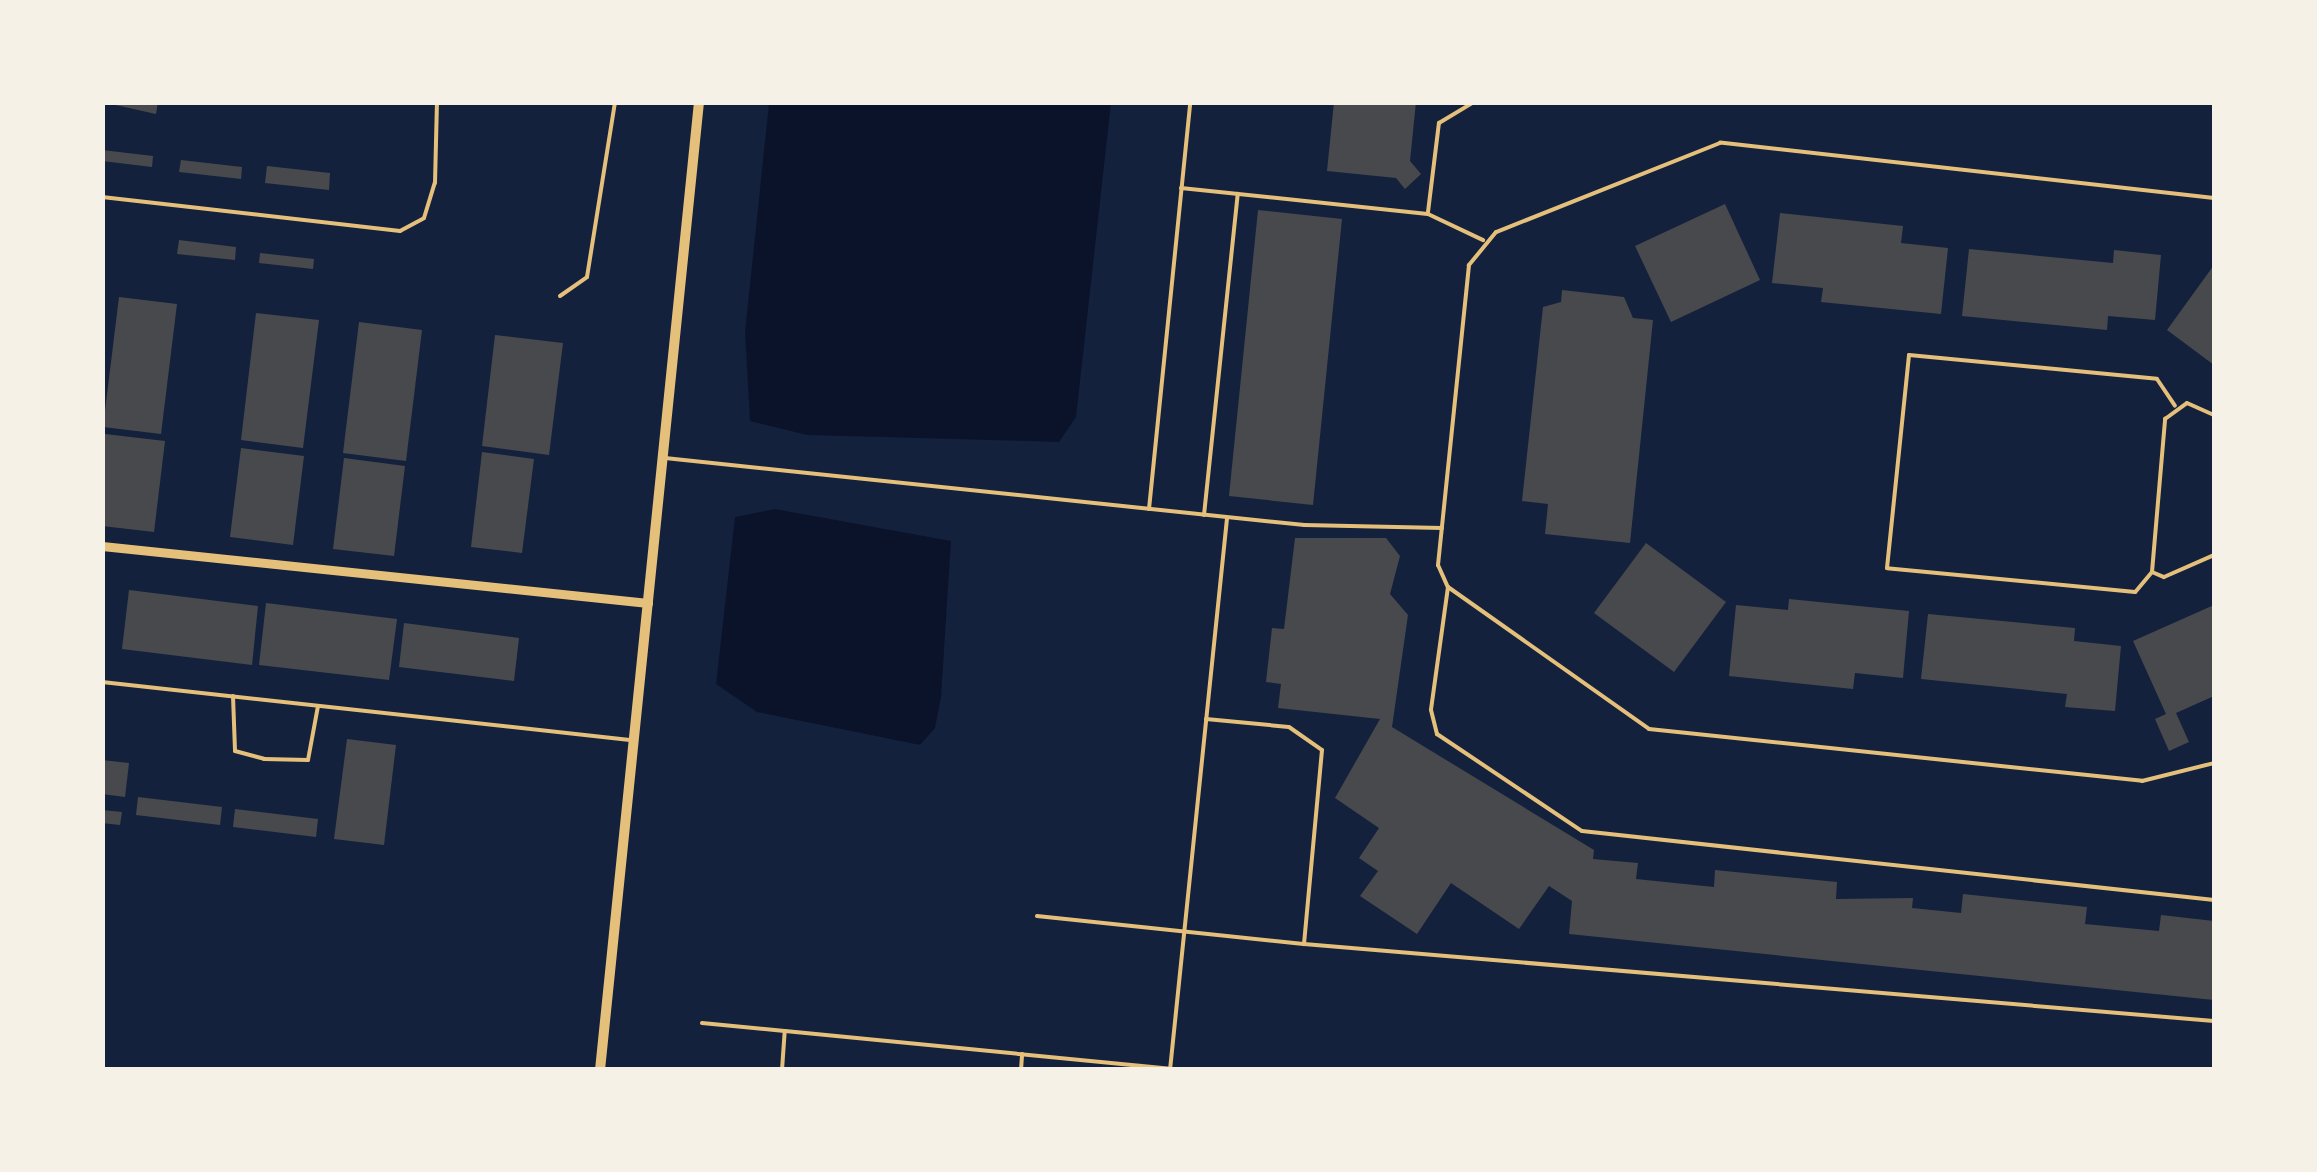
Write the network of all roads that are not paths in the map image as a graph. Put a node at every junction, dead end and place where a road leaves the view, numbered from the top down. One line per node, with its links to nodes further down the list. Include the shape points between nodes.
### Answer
1 (438, 102): 8 (lane, via 435,183 424,218 400,231)
2 (615, 102): 12 (lane, via 587,278)
3 (699, 102): 15 (street)
4 (1190, 102): 6 (lane)
5 (1474, 102): 10 (lane, via 1439,123)
6 (1181, 188): 7 (lane); 16 (lane)
7 (1238, 194): 10 (lane); 17 (lane)
8 (102, 198)
9 (2214, 198): 11 (lane, via 1720,143)
10 (1428, 214): 11 (lane)
11 (1483, 240): 19 (lane, via 1469,265)
12 (560, 296)
13 (2174, 406): 14 (lane); 22 (lane, via 2163,433); 22 (lane, via 2157,378 1909,355 1888,568 2135,592)
14 (2214, 415)
15 (662, 458): 16 (lane); 24 (street)
16 (1149, 509): 17 (lane)
17 (1204, 515): 18 (lane)
18 (1227, 518): 19 (lane); 28 (lane)
19 (1442, 528): 23 (lane, via 1438,566)
20 (102, 546): 24 (street)
21 (2214, 555): 22 (lane, via 2164,577)
22 (2152, 572)
23 (1448, 587): 30 (lane, via 1649,729 2142,781); 31 (lane, via 1432,710 1437,734 1582,831)
24 (648, 602): 29 (street)
25 (102, 682): 26 (lane)
26 (233, 696): 27 (lane); 27 (lane, via 235,751 264,759 308,760)
27 (318, 706): 29 (lane)
28 (1206, 718): 33 (lane); 34 (lane, via 1290,727 1322,750)
29 (633, 740): 40 (street)
30 (2214, 762)
31 (2214, 900)
32 (1037, 916): 33 (lane)
33 (1184, 932): 34 (lane); 39 (lane)
34 (1304, 944): 35 (lane)
35 (2214, 1021)
36 (702, 1023): 37 (lane)
37 (786, 1031): 38 (lane); 41 (lane)
38 (1022, 1054): 39 (lane); 42 (lane)
39 (1170, 1069)
40 (600, 1070)
41 (782, 1070)
42 (1021, 1070)

